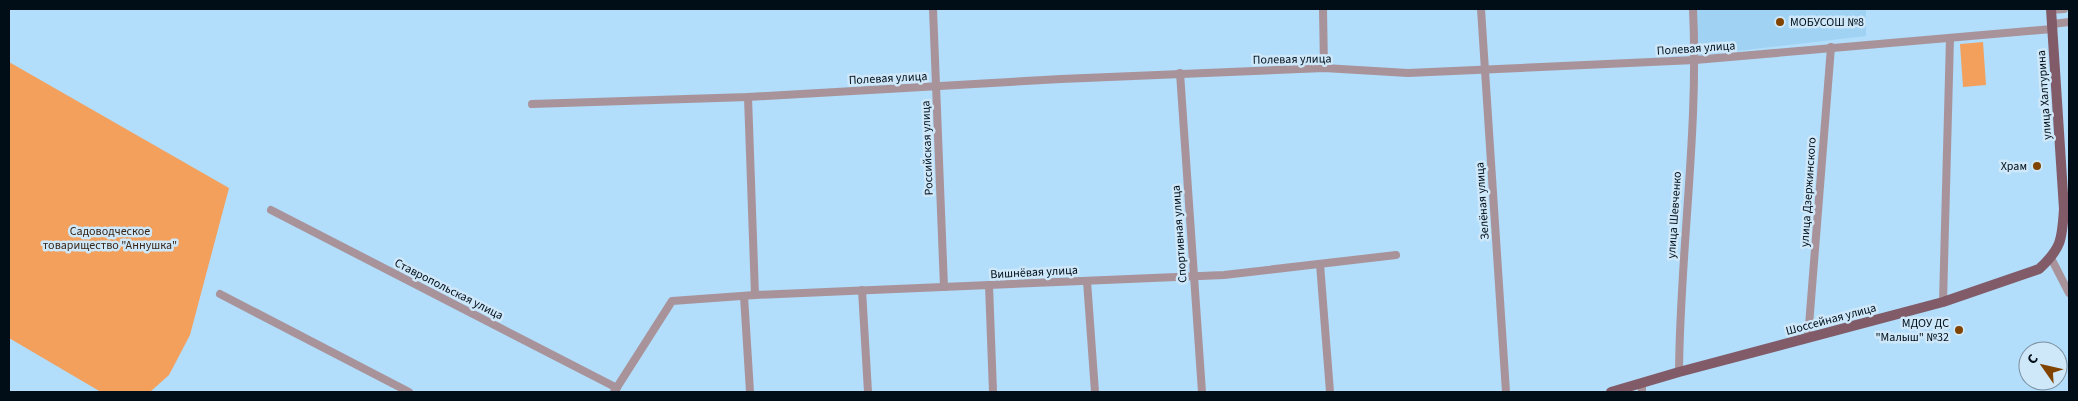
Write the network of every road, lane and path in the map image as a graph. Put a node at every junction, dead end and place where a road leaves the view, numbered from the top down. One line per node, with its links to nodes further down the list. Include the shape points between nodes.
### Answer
1 (933, 9): 15 (street, Российская улица)
2 (1323, 9): 12 (street)
3 (1481, 9): 13 (street, Зелёная улица)
4 (1693, 9): 11 (street, улица Шевченко)
5 (2064, 9): 6 (street)
6 (2051, 10): 8 (main road, улица Халтурина)
7 (2069, 22): 8 (street, Полевая улица)
8 (2052, 26): 9 (street, Полевая улица); 20 (main road, улица Халтурина, via 2064,209 2062,238)
9 (1950, 38): 10 (street, Полевая улица); 31 (street)
10 (1831, 48): 11 (street, Полевая улица); 32 (street, улица Дзержинского)
11 (1695, 60): 13 (street, Полевая улица); 33 (street, улица Шевченко, via 1679,311)
12 (1324, 68): 13 (street, Полевая улица, via 1408,73); 14 (street, Полевая улица)
13 (1485, 70): 43 (street, Зелёная улица)
14 (1180, 73): 15 (street, Полевая улица); 22 (street, Спортивная улица)
15 (936, 86): 16 (street, Полевая улица); 25 (street, Российская улица)
16 (748, 97): 17 (street, Полевая улица); 29 (street)
17 (532, 104)
18 (271, 210): 35 (street, Ставропольская улица)
19 (1396, 255): 21 (street, Вишнёвая улица)
20 (2051, 258): 27 (street); 31 (main road, Шоссейная улица, via 2039,269 2020,277)
21 (1320, 264): 22 (street, Вишнёвая улица); 42 (street)
22 (1194, 277): 23 (street, Вишнёвая улица); 41 (street, Спортивная улица)
23 (1087, 281): 24 (street, Вишнёвая улица); 40 (street)
24 (989, 285): 25 (street, Вишнёвая улица); 39 (street)
25 (944, 287): 26 (street, Вишнёвая улица)
26 (862, 290): 29 (street, Вишнёвая улица); 38 (street)
27 (2069, 293)
28 (220, 294): 36 (street)
29 (756, 295): 30 (street, Вишнёвая улица)
30 (744, 296): 35 (street, Вишнёвая улица, via 672,301); 37 (street)
31 (1943, 302): 32 (main road, Шоссейная улица)
32 (1808, 338): 33 (main road, Шоссейная улица)
33 (1679, 372): 34 (main road, Шоссейная улица)
34 (1642, 388): 44 (main road, Шоссейная улица)
35 (615, 390)
36 (409, 392)
37 (750, 392)
38 (868, 392)
39 (993, 392)
40 (1095, 392)
41 (1202, 392)
42 (1330, 392)
43 (1506, 392)
44 (1611, 392)

